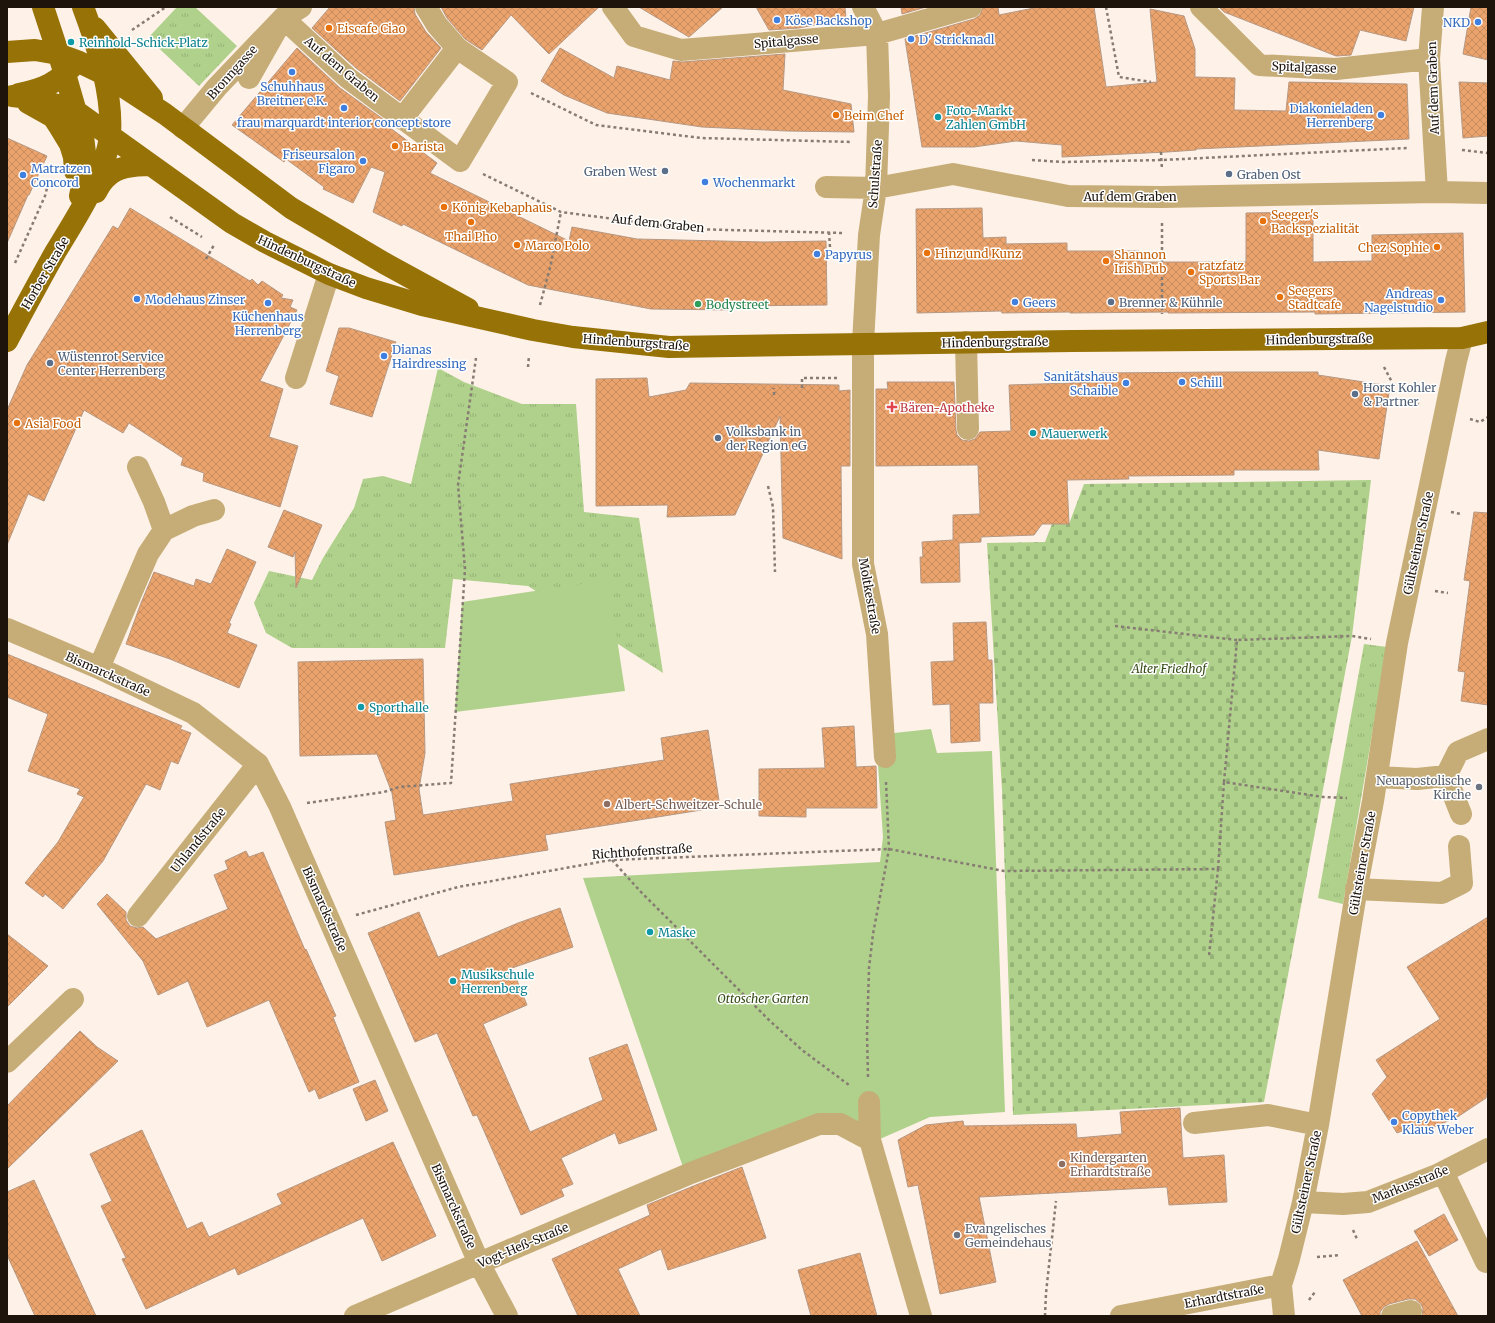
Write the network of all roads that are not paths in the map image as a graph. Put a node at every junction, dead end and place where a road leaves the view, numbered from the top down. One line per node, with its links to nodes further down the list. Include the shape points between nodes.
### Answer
1 (43, 7): 14 (main road)
2 (426, 7): 11 (street, via 437,26)
3 (613, 7): 10 (street, Spitalgasse, via 634,36 681,50)
4 (863, 7): 10 (street, Schulstraße)
5 (971, 7): 10 (street, Spitalgasse)
6 (1201, 7): 13 (street, Spitalgasse, via 1259,65 1336,69)
7 (1434, 7): 13 (street, Auf dem Graben)
8 (288, 11): 16 (street, Bronngasse); 20 (street, Auf dem Graben, via 348,78); 22 (street, Bronngasse)
9 (85, 12): 14 (main road, via 88,36 84,50); 15 (main road); 19 (main road, via 116,56)
10 (877, 34): 26 (street, Schulstraße, via 879,96)
11 (457, 48): 20 (street); 20 (street, Auf dem Graben, via 507,82 460,161)
12 (7, 52): 14 (main road, via 35,50)
13 (1429, 59): 27 (street, Auf dem Graben)
14 (67, 63): 15 (main road); 17 (main road, via 56,82); 21 (main road)
15 (104, 74): 18 (main road); 19 (main road)
16 (249, 78)
17 (9, 96): 21 (main road, via 36,98 57,104); 29 (main road, via 30,104 53,118 70,144 75,171)
18 (110, 110): 19 (main road, via 131,109); 21 (main road); 23 (main road)
19 (165, 114): 22 (main road)
20 (402, 118)
21 (83, 123): 23 (main road); 29 (main road, via 85,172)
22 (183, 128): 31 (main road, Hindenburgstraße, via 291,208 472,311)
23 (110, 135): 24 (main road); 29 (main road, via 101,169)
24 (151, 165): 29 (main road, via 122,168 107,176); 30 (main road, Hindenburgstraße, via 232,223)
25 (826, 187): 26 (street, Auf dem Graben)
26 (876, 188): 27 (street, Auf dem Graben, via 953,174 1068,196 1162,197); 36 (street, Schulstraße, via 868,235)
27 (1437, 192): 28 (street, Auf dem Graben)
28 (1488, 193)
29 (72, 226): 34 (main road, Horber Straße)
30 (329, 274): 31 (main road, Hindenburgstraße, via 422,306); 37 (street)
31 (504, 324): 36 (main road, Hindenburgstraße, via 573,337 669,347)
32 (1488, 332): 33 (main road, Hindenburgstraße)
33 (1462, 338): 35 (main road, Hindenburgstraße); 47 (street, Gültsteiner Straße, via 1397,643)
34 (7, 341)
35 (966, 342): 36 (main road, Hindenburgstraße); 38 (street)
36 (863, 343): 45 (street, Moltkestraße, via 862,564 878,634)
37 (296, 378)
38 (968, 429)
39 (138, 467): 41 (street)
40 (214, 510): 41 (street, via 193,516)
41 (164, 530): 43 (street, via 148,554)
42 (7, 629): 43 (street, Bismarckstraße)
43 (99, 668): 46 (street, Bismarckstraße, via 193,713)
44 (1488, 739): 48 (street, via 1458,752)
45 (885, 757)
46 (258, 764): 52 (street, Uhlandstraße); 63 (street, Bismarckstraße, via 280,807)
47 (1377, 776): 48 (street, via 1417,779); 51 (street, Gültsteiner Straße)
48 (1446, 776): 49 (street)
49 (1461, 814)
50 (1460, 846): 51 (street, via 1462,883 1442,893)
51 (1356, 889): 57 (street, Gültsteiner Straße)
52 (138, 916)
53 (73, 1000): 54 (street)
54 (7, 1062)
55 (869, 1102): 58 (street)
56 (1194, 1123): 57 (street, via 1268,1115)
57 (1318, 1125): 61 (street, Gültsteiner Straße)
58 (870, 1140): 63 (street, Vogt-Heß-Straße, via 840,1124 819,1124 692,1173); 67 (street)
59 (1488, 1149): 60 (street, Markusstraße)
60 (1443, 1172): 61 (street, Markusstraße, via 1368,1202); 62 (street, via 1486,1262)
61 (1303, 1202): 64 (street, Gültsteiner Straße)
62 (1488, 1261)
63 (479, 1263): 65 (street, Vogt-Heß-Straße); 66 (street, Bismarckstraße)
64 (1280, 1285): 68 (street, Erhardtstraße); 69 (street, Gültsteiner Straße)
65 (355, 1316)
66 (506, 1316)
67 (921, 1316)
68 (1121, 1316)
69 (1284, 1316)

